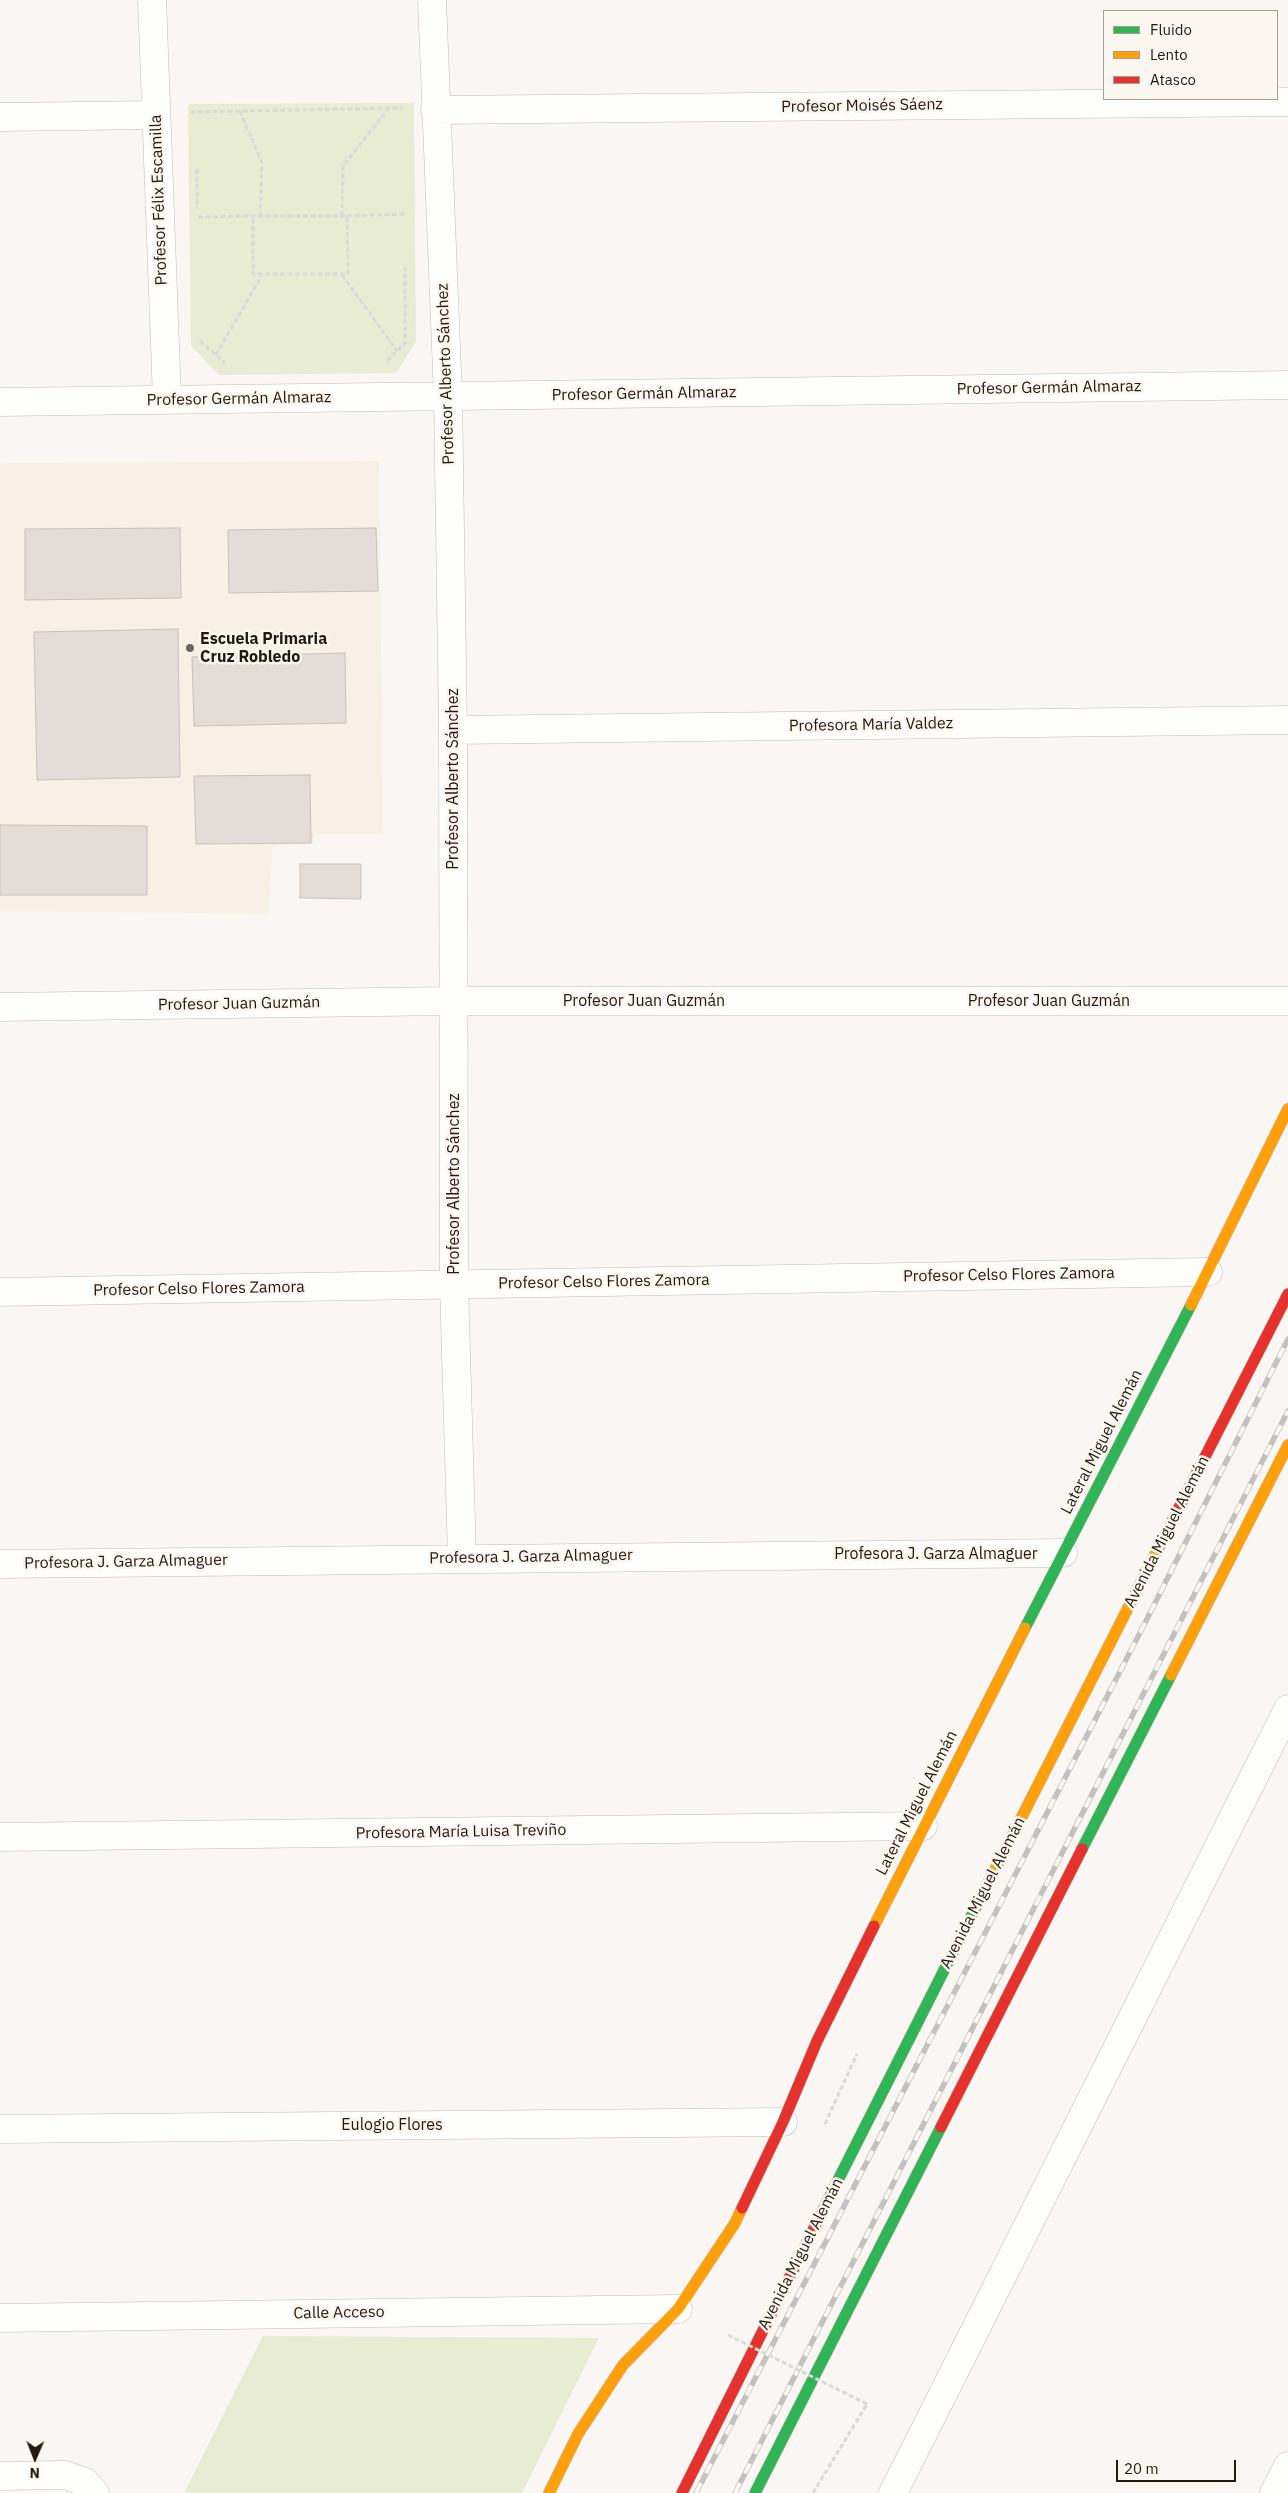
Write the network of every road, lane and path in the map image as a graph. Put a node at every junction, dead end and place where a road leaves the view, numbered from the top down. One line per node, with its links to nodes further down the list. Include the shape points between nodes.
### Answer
1 (152, 0): 9 (street, Profesor Félix Escamilla)
2 (432, 0): 6 (street, Profesor Alberto Sánchez)
3 (1288, 102): 6 (street, Profesor Moisés Sáenz)
4 (389, 108): 5 (path); 8 (path); 16 (path, via 343,166)
5 (405, 108)
6 (435, 110): 30 (street, Profesor Alberto Sánchez)
7 (193, 111): 8 (path)
8 (240, 111): 15 (path, via 262,163)
9 (155, 115): 10 (street); 31 (street, Profesor Félix Escamilla)
10 (0, 117)
11 (197, 169): 18 (path)
12 (405, 205): 13 (path)
13 (405, 214): 17 (path); 19 (path)
14 (253, 216): 15 (path); 18 (path); 22 (path, via 253,274)
15 (260, 216): 16 (path)
16 (342, 216): 17 (path)
17 (347, 216): 23 (path, via 348,274)
18 (198, 217): 20 (path)
19 (405, 224)
20 (198, 227)
21 (405, 264): 25 (path, via 405,343)
22 (263, 274): 23 (path); 26 (path)
23 (341, 274): 25 (path)
24 (200, 331): 26 (path, via 200,340)
25 (397, 351): 27 (path)
26 (216, 355): 28 (path)
27 (382, 367)
28 (231, 369)
29 (1288, 385): 30 (street, Profesor Germán Almaraz)
30 (448, 396): 31 (street, Profesor Germán Almaraz); 34 (street, Profesor Alberto Sánchez)
31 (168, 400): 32 (street, Profesor Germán Almaraz)
32 (0, 402)
33 (1288, 720): 34 (street, Profesora María Valdez)
34 (453, 730): 35 (street, Profesor Alberto Sánchez)
35 (454, 1001): 36 (street, Profesor Juan Guzmán); 37 (street, Profesor Juan Guzmán); 40 (street, Profesor Alberto Sánchez)
36 (1288, 1001)
37 (0, 1007)
38 (1288, 1109): 39 (main road, Lateral Miguel Alemán)
39 (1208, 1272): 40 (street, Profesor Celso Flores Zamora); 44 (main road, Lateral Miguel Alemán)
40 (454, 1285): 41 (street, Profesor Celso Flores Zamora); 45 (street, Profesor Alberto Sánchez)
41 (0, 1292)
42 (1288, 1294): 51 (main road, Avenida Miguel Alemán)
43 (1288, 1445): 62 (main road)
44 (1063, 1552): 45 (street, Profesora J. Garza Almaguer); 48 (main road, Lateral Miguel Alemán)
45 (462, 1557): 46 (street, Profesora J. Garza Almaguer)
46 (0, 1564)
47 (1288, 1709): 64 (street)
48 (923, 1826): 49 (street, Profesora María Luisa Treviño); 50 (main road, Lateral Miguel Alemán)
49 (0, 1837)
50 (817, 2041): 51 (path); 52 (main road, Lateral Miguel Alemán)
51 (895, 2067): 61 (main road, Avenida Miguel Alemán)
52 (783, 2122): 53 (street, Eulogio Flores); 54 (main road, Lateral Miguel Alemán, via 736,2223)
53 (0, 2128)
54 (678, 2308): 55 (street, Calle Acceso); 60 (main road, Lateral Miguel Alemán, via 623,2365 578,2434)
55 (0, 2318)
56 (728, 2335): 63 (path, bridge, via 867,2404)
57 (1288, 2466): 65 (street)
58 (0, 2476): 59 (street, via 65,2475 85,2482)
59 (96, 2493)
60 (549, 2493)
61 (682, 2493)
62 (755, 2493)
63 (814, 2493)
64 (893, 2493)
65 (1274, 2493)

